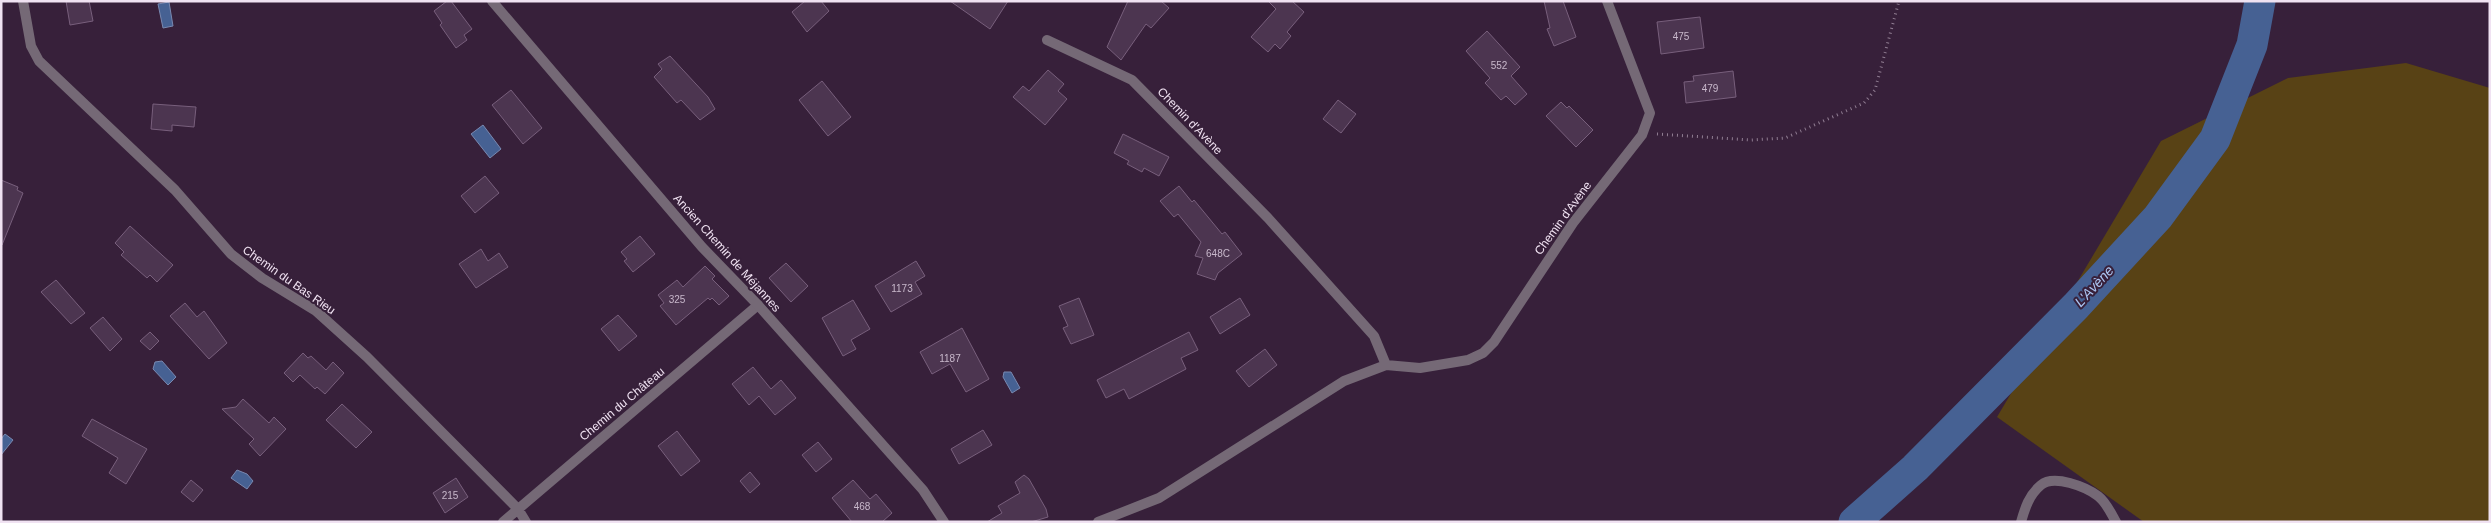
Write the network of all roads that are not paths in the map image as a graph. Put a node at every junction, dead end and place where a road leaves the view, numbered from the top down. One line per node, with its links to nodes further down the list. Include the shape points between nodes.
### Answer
1 (24, 1): 7 (street, Chemin du Bas Rieu, via 31,46 39,61 175,190 231,254 262,278 316,311 367,357)
2 (492, 1): 5 (street, Ancien Chemin de Méjannes, via 702,247)
3 (1608, 1): 6 (street, Chemin d'Avène, via 1650,113 1642,135 1573,223 1494,342 1483,352 1448,365 1420,368)
4 (1047, 40): 6 (street, Chemin d'Avène, via 1132,80 1268,218 1374,336)
5 (758, 305): 7 (street, Chemin du Château); 10 (street, Ancien Chemin de Méjannes, via 923,490)
6 (1386, 365): 11 (street, Chemin d'Avène, via 1344,381 1159,498)
7 (518, 509): 8 (street, Chemin du Château); 9 (street, Chemin du Bas Rieu)
8 (503, 522)
9 (526, 522)
10 (944, 522)
11 (1098, 522)
12 (2021, 522): 13 (street, via 2028,499 2042,484 2060,481 2099,496)
13 (2116, 522)

